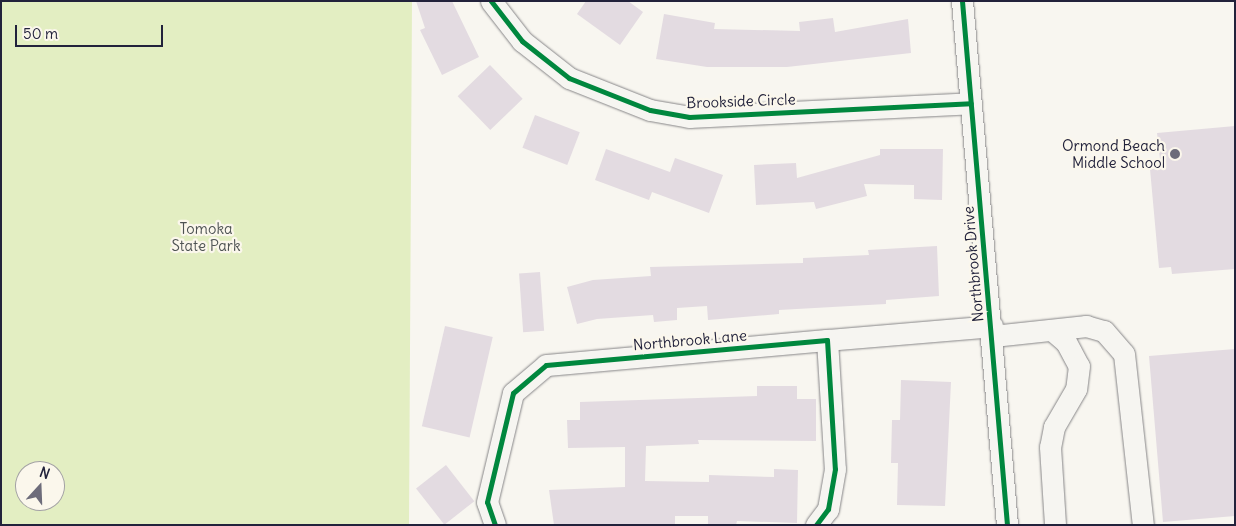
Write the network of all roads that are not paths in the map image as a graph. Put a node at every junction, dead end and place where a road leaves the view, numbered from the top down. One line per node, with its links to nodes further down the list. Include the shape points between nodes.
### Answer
1 (491, 1): 3 (street, Brookside Circle, via 522,41 569,78 650,110 689,117)
2 (962, 1): 3 (street, Northbrook Drive)
3 (971, 103): 5 (street, Northbrook Drive)
4 (1052, 330): 5 (street, Northbrook Lane); 10 (street, via 1066,342 1079,366 1076,388 1054,427 1050,446); 11 (street, Northbrook Lane, via 1086,326 1104,332 1124,354)
5 (992, 331): 6 (street, Northbrook Lane); 9 (street, Northbrook Drive)
6 (827, 340): 7 (street, Northbrook Lane, via 546,365 513,393 486,502); 8 (street, via 835,469 828,509)
7 (495, 525)
8 (816, 525)
9 (1007, 525)
10 (1055, 525)
11 (1143, 525)

